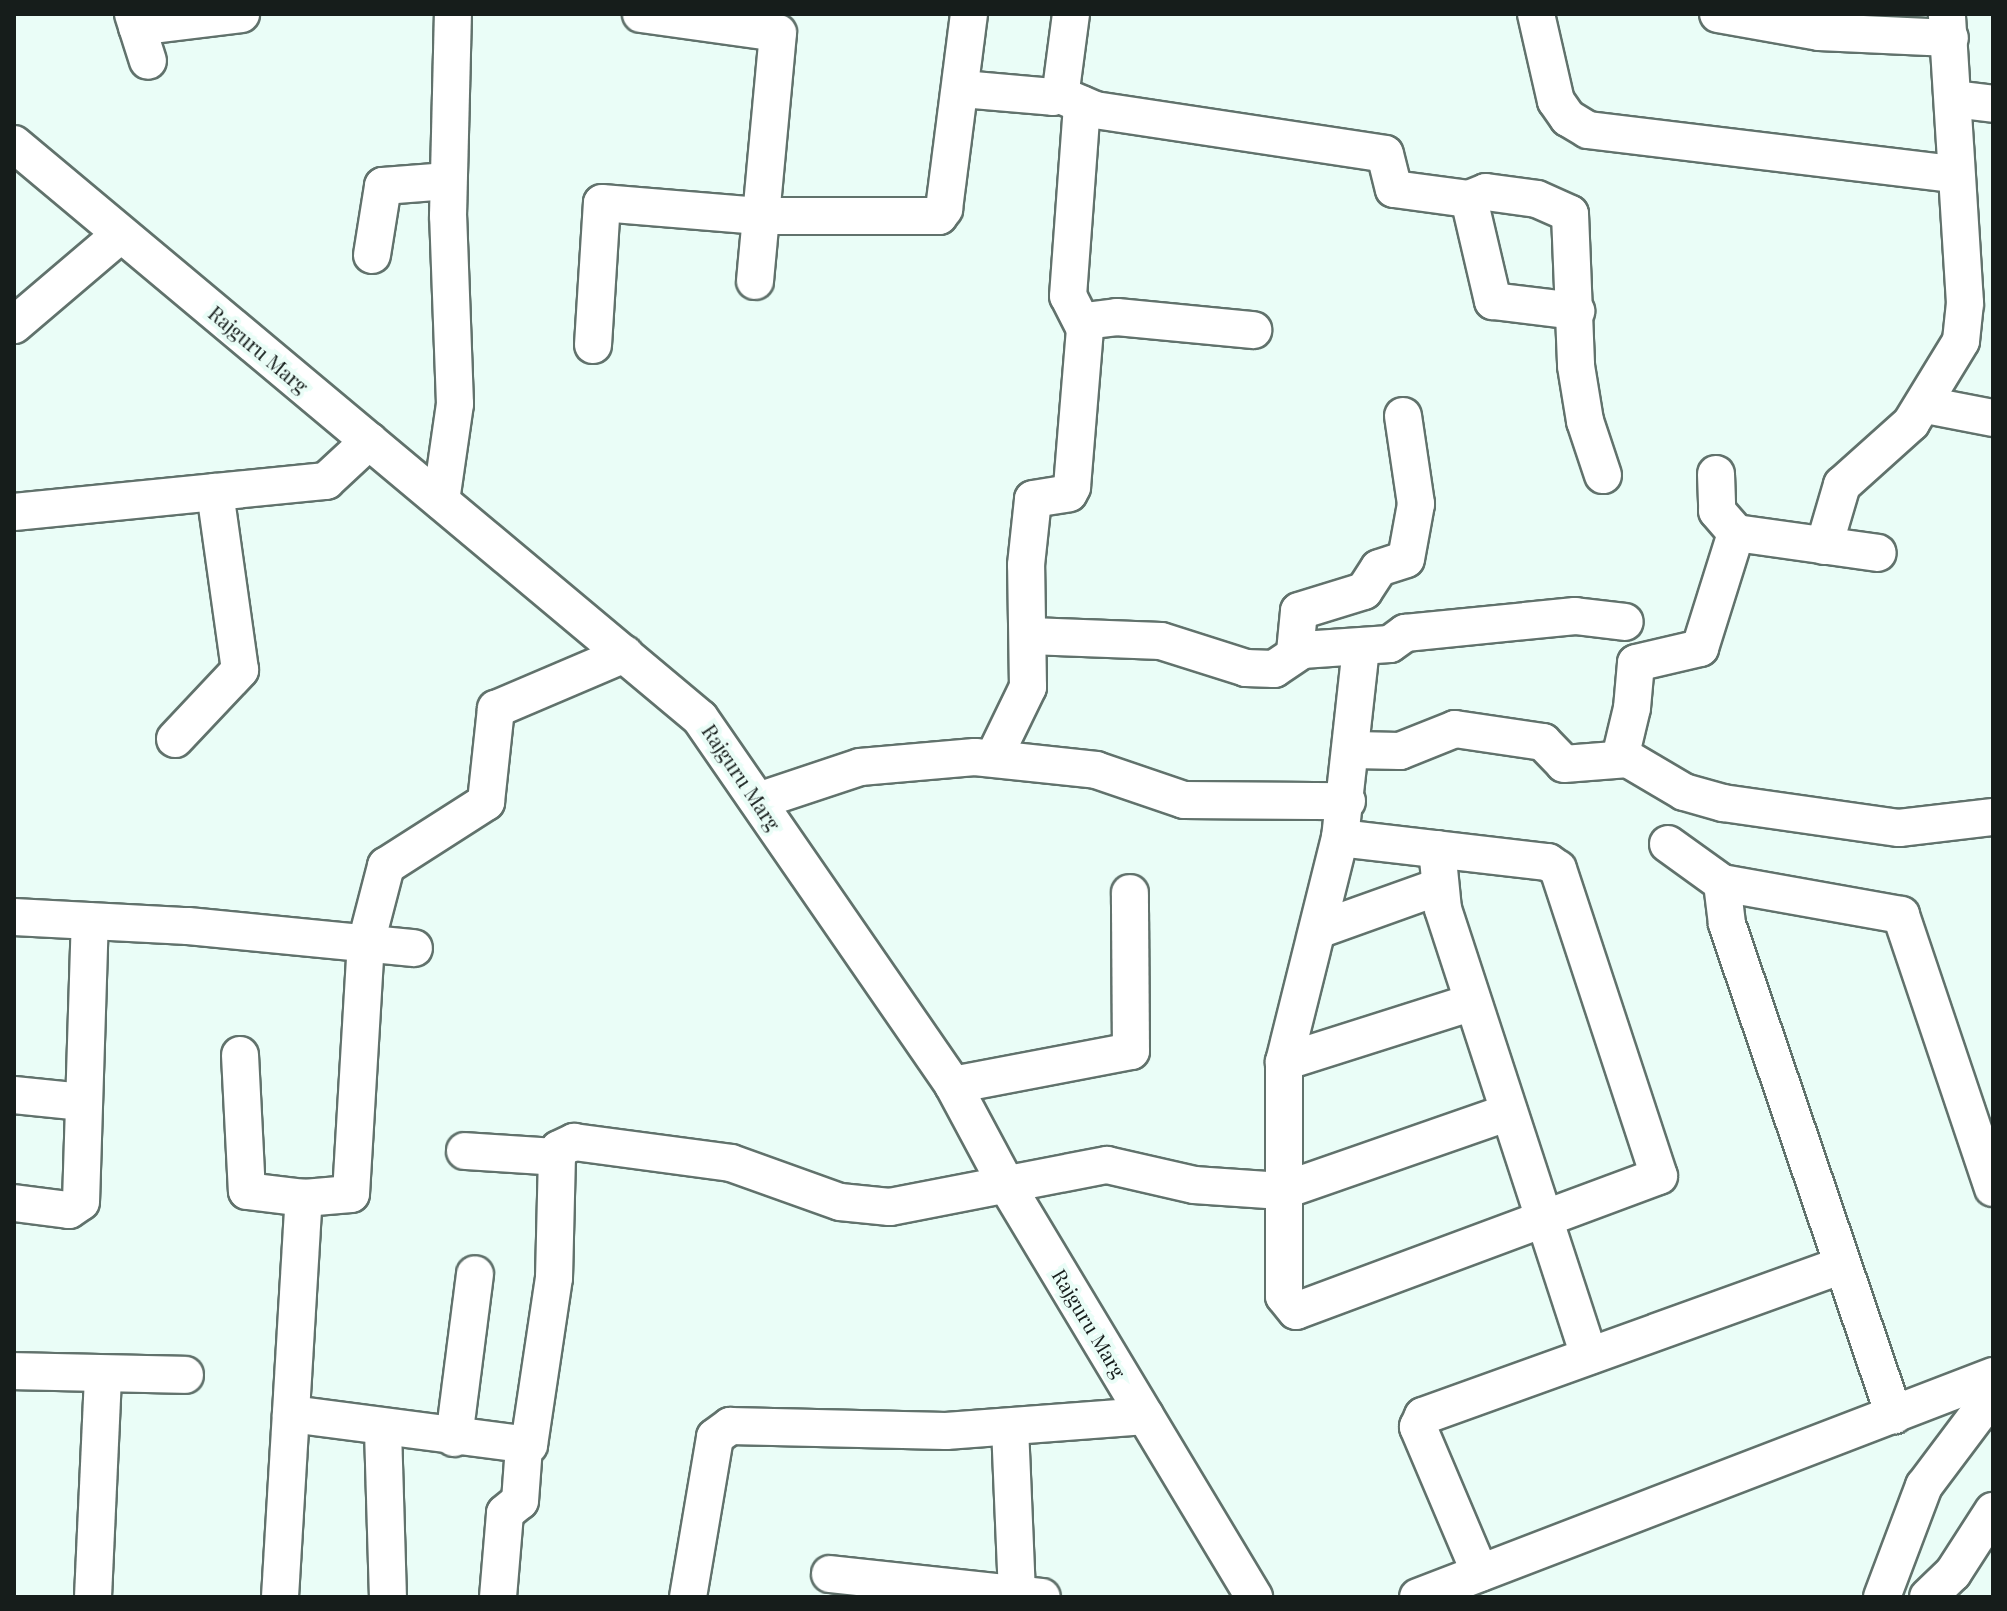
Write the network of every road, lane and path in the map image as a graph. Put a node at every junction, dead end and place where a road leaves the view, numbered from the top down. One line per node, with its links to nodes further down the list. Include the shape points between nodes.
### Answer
1 (241, 14): 9 (street)
2 (453, 14): 19 (street)
3 (641, 14): 8 (street)
4 (969, 14): 13 (street)
5 (1071, 14): 14 (street)
6 (1536, 14): 18 (street, via 1556,101 1568,118 1588,130)
7 (1718, 14): 10 (street)
8 (720, 18): 21 (street, via 770,28 781,41)
9 (135, 20): 12 (street)
10 (1772, 20): 11 (street)
11 (1948, 26): 15 (street)
12 (148, 61)
13 (962, 89): 14 (street); 21 (street, via 939,216)
14 (1070, 99): 20 (street, via 1385,154 1394,189); 26 (street, via 1068,296)
15 (1954, 99): 16 (street); 18 (street)
16 (1993, 104)
17 (14, 144): 22 (street, Rajguru Marg)
18 (1954, 174): 30 (street, via 1965,323 1955,356)
19 (448, 181): 23 (street, via 383,186); 37 (street, via 455,404)
20 (1469, 199): 25 (street, via 1493,301); 25 (street, via 1486,192 1543,200 1566,209 1573,221)
21 (759, 216): 24 (street); 29 (street, via 602,203)
22 (121, 234): 27 (street); 33 (street, Rajguru Marg)
23 (372, 255)
24 (755, 281)
25 (1576, 311): 35 (street, via 1576,366 1585,421)
26 (1085, 321): 28 (street, via 1117,317); 43 (street, via 1071,491 1033,499 1026,565)
27 (14, 325)
28 (1253, 330)
29 (593, 345)
30 (1926, 405): 32 (street); 40 (street, via 1842,485)
31 (1403, 416): 45 (street, via 1416,504 1406,559 1379,568 1364,591 1299,611)
32 (1993, 418)
33 (369, 441): 36 (street, via 326,481); 37 (street, Rajguru Marg)
34 (1716, 474): 39 (street, via 1717,511)
35 (1603, 475)
36 (215, 492): 38 (street); 47 (street, via 240,670)
37 (441, 501): 46 (street, Rajguru Marg)
38 (14, 512)
39 (1736, 533): 40 (street); 50 (street, via 1700,648 1636,663)
40 (1824, 546): 41 (street)
41 (1878, 553)
42 (1625, 622): 44 (street, via 1575,616 1509,621 1470,631 1405,633 1390,644)
43 (1030, 636): 45 (street, via 1161,641 1260,670 1283,667); 49 (street, via 1028,687)
44 (1361, 647): 45 (street); 48 (street)
45 (1295, 652)
46 (625, 654): 51 (street, Rajguru Marg, via 700,718); 63 (street, via 496,709 486,802 386,866)
47 (175, 739)
48 (1354, 750): 50 (street, via 1400,751 1455,729 1543,742 1564,764); 52 (street)
49 (994, 757): 51 (street, via 860,767); 52 (street, via 1059,770 1096,770 1184,800)
50 (1620, 758): 53 (street, via 1684,792 1723,803 1899,828)
51 (758, 801): 68 (street, Rajguru Marg)
52 (1347, 801): 54 (street)
53 (1993, 817)
54 (1340, 838): 56 (street); 62 (street)
55 (1668, 844): 57 (street)
56 (1437, 849): 58 (street); 79 (street, via 1548,862 1558,869 1660,1167 1654,1181)
57 (1722, 883): 75 (street, via 1901,915); 80 (street, via 1727,924)
58 (1438, 887): 62 (street); 65 (street)
59 (1130, 893): 68 (street, via 1131,1051)
60 (14, 917): 61 (street)
61 (90, 921): 63 (street); 70 (street)
62 (1318, 930): 67 (street)
63 (366, 943): 64 (street); 77 (street, via 355,1189 343,1197)
64 (414, 948)
65 (1473, 1002): 67 (street); 71 (street)
66 (240, 1055): 77 (street, via 247,1191)
67 (1284, 1062): 76 (street)
68 (953, 1085): 74 (street, Rajguru Marg)
69 (14, 1095): 70 (street)
70 (83, 1102): 78 (street, via 79,1206 69,1210)
71 (1509, 1112): 76 (street); 79 (street)
72 (465, 1151): 73 (street)
73 (557, 1157): 74 (street, via 559,1149 574,1142 713,1160 840,1202 872,1207 909,1206); 94 (street, via 554,1278 535,1434)
74 (1006, 1184): 76 (street, via 1107,1165 1194,1185); 90 (street, Rajguru Marg)
75 (1993, 1188)
76 (1282, 1191): 79 (street, via 1284,1296 1296,1311)
77 (304, 1198): 88 (street)
78 (14, 1203)
79 (1543, 1218): 82 (street)
80 (1842, 1265): 82 (street); 89 (street)
81 (475, 1274): 93 (street)
82 (1589, 1356): 96 (street, via 1419,1421)
83 (14, 1371): 84 (street)
84 (103, 1374): 85 (street); 100 (street)
85 (185, 1375)
86 (1993, 1376): 89 (street)
87 (1993, 1394): 107 (street, via 1924,1486)
88 (291, 1414): 92 (street); 101 (street)
89 (1894, 1415): 96 (street)
90 (1145, 1416): 91 (street); 105 (street, Rajguru Marg)
91 (1010, 1427): 99 (street); 104 (street, via 924,1431 742,1423 721,1430 705,1487)
92 (383, 1430): 93 (street); 102 (street)
93 (454, 1438): 94 (street)
94 (524, 1447): 103 (street, via 520,1501 505,1513)
95 (1993, 1511): 108 (street, via 1953,1573)
96 (1480, 1573): 106 (street)
97 (830, 1574): 98 (street)
98 (944, 1594): 99 (street)
99 (1025, 1596)
100 (93, 1597)
101 (280, 1597)
102 (388, 1597)
103 (498, 1597)
104 (688, 1597)
105 (1254, 1597)
106 (1418, 1597)
107 (1882, 1597)
108 (1928, 1597)

